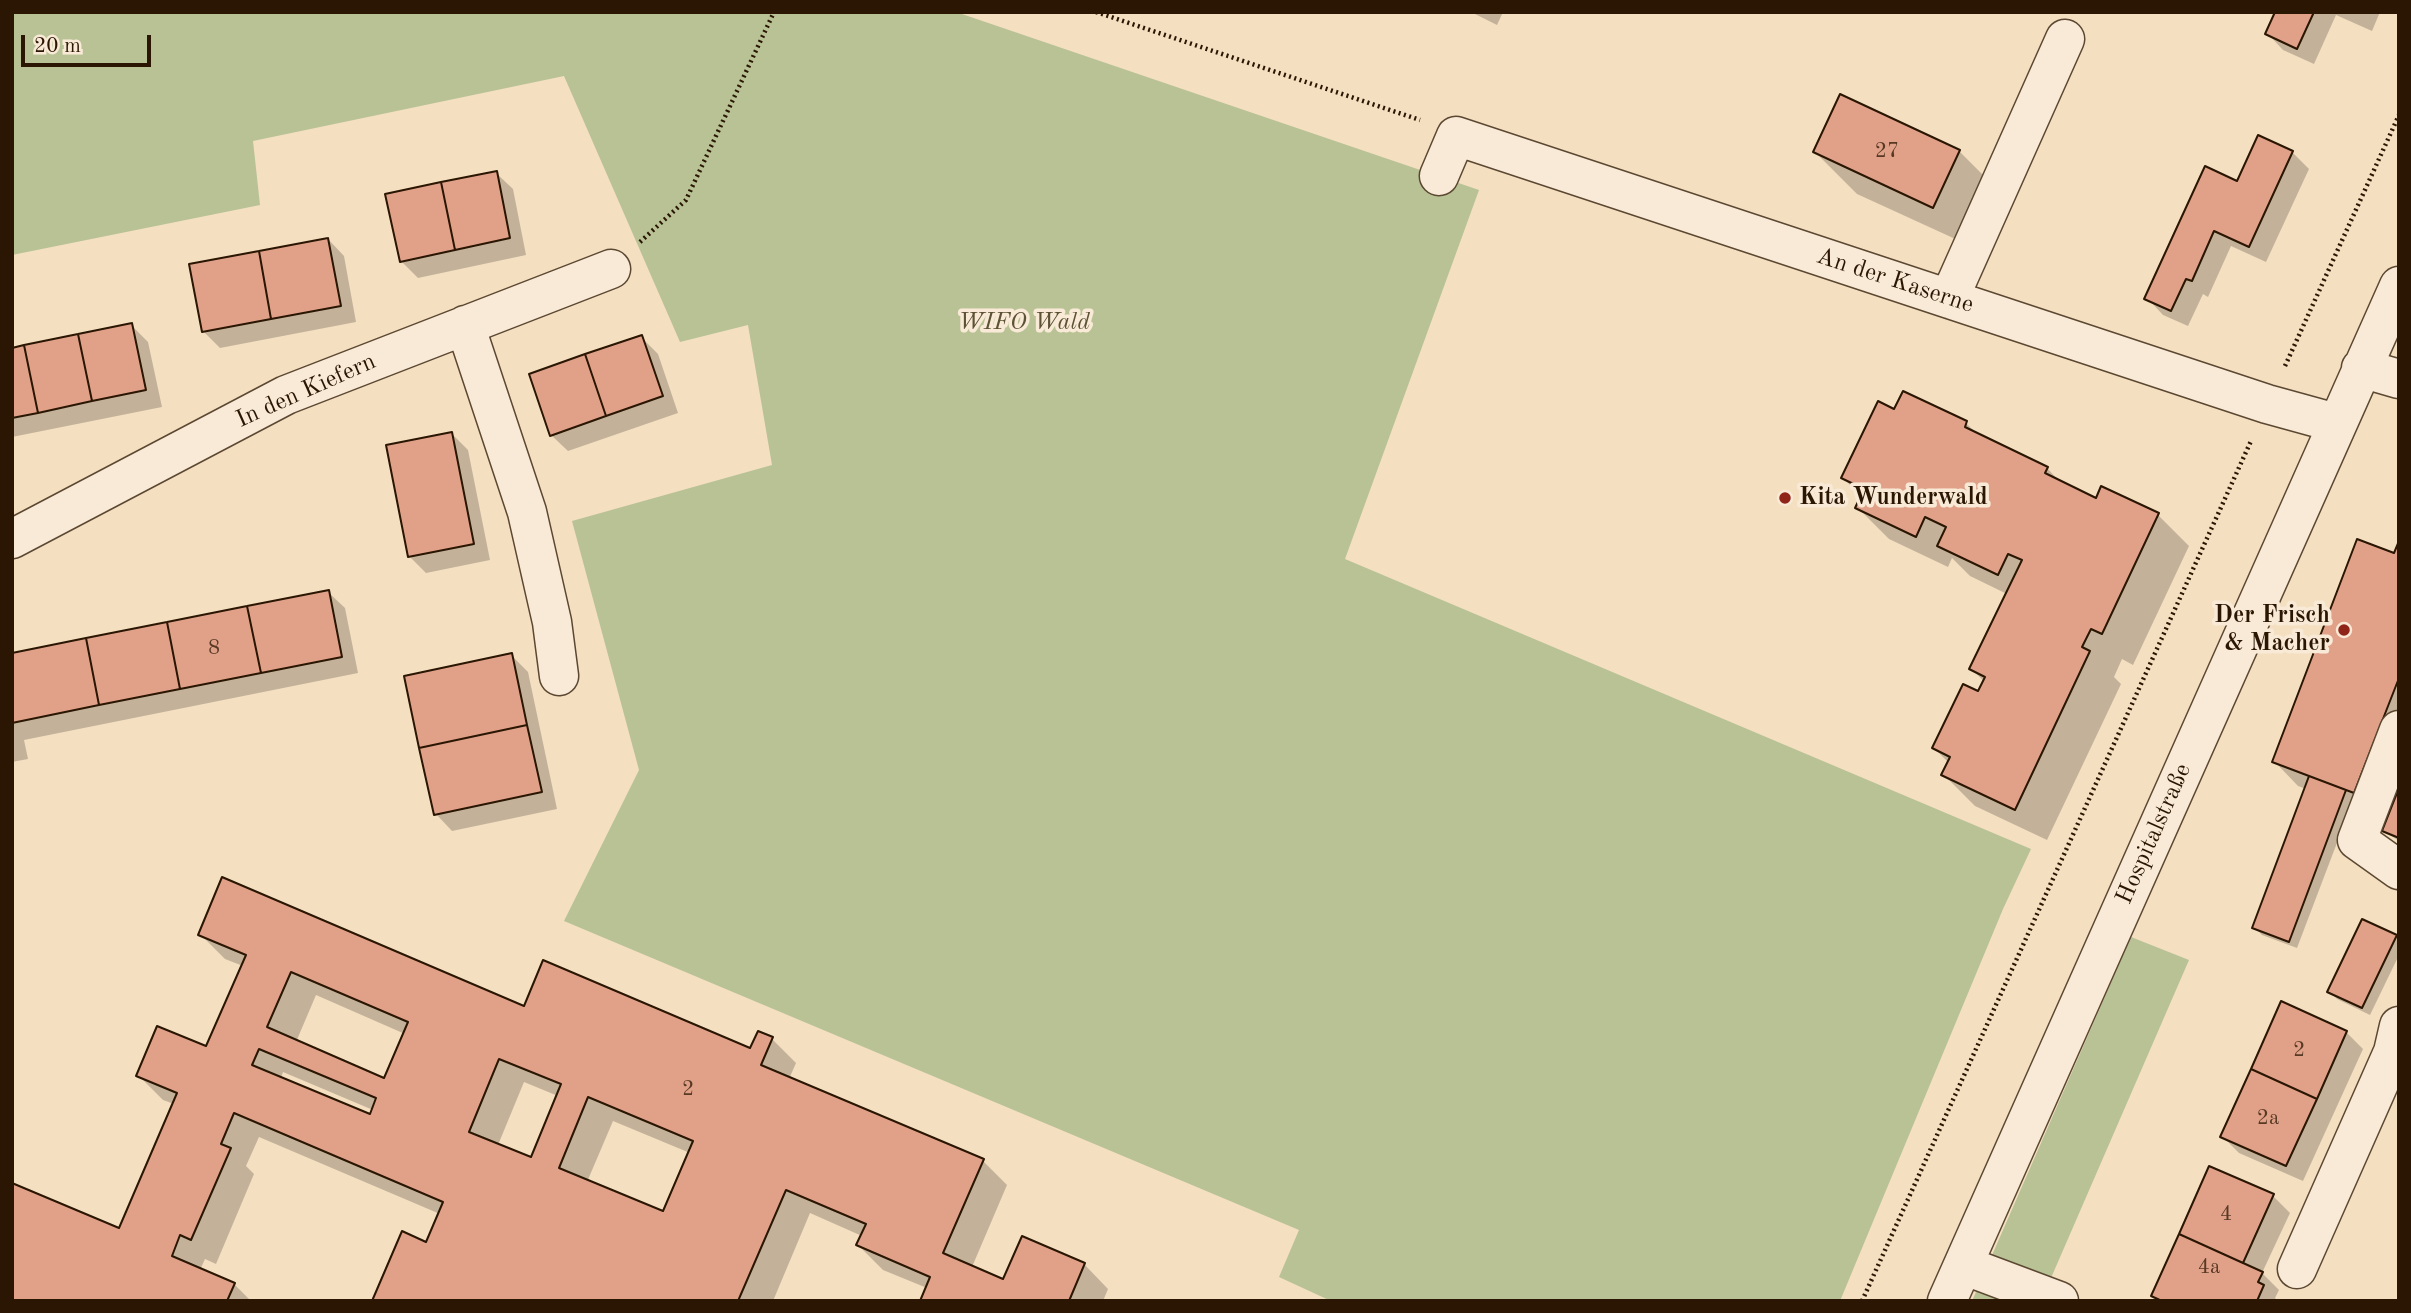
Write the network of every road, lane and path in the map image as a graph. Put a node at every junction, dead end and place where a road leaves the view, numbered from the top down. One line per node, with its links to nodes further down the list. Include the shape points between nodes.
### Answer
1 (774, 12): 7 (path, via 686,200)
2 (1096, 12): 5 (path)
3 (2065, 39): 9 (street)
4 (2399, 115): 13 (path)
5 (1456, 136): 6 (street); 9 (street, An der Kaserne)
6 (1439, 176)
7 (611, 269): 10 (street, In den Kiefern)
8 (2399, 286): 11 (street)
9 (1950, 299): 13 (street, An der Kaserne)
10 (465, 325): 15 (street, In den Kiefern, via 286,395); 16 (street, via 527,512)
11 (2361, 368): 12 (street); 14 (street, Hospitalstraße)
12 (2399, 380)
13 (2267, 404): 14 (street, An der Kaserne); 22 (path)
14 (2336, 424): 20 (street, Hospitalstraße)
15 (12, 539)
16 (559, 676)
17 (2399, 730): 18 (street, via 2357,840)
18 (2399, 870)
19 (2399, 1026): 21 (street, via 2393,1052)
20 (1963, 1265): 23 (street, Hospitalstraße); 24 (street)
21 (2297, 1269)
22 (1862, 1301)
23 (1947, 1301)
24 (2059, 1301)

